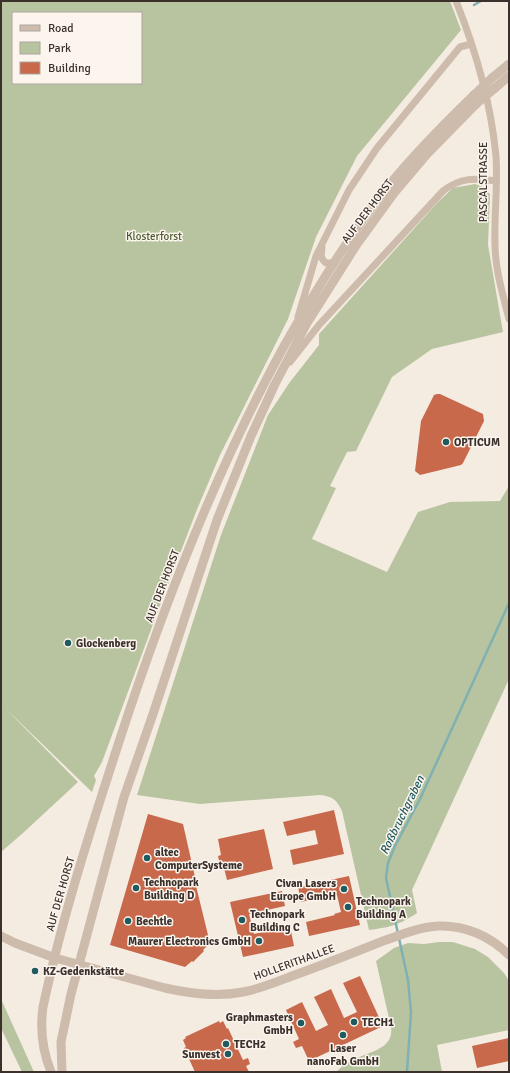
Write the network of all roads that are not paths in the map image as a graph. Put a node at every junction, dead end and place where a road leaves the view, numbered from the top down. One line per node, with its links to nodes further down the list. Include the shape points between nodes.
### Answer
1 (456, 1): 2 (street, PASCALSTRASSE)
2 (471, 44): 5 (street, PASCALSTRASSE, via 489,104 496,158); 6 (street, AUF DER HORST, via 460,47 377,148 349,190)
3 (509, 64): 7 (street, AUF DER HORST, bridge, via 421,148 386,189)
4 (509, 76): 10 (street, AUF DER HORST, bridge, via 476,104 427,154 375,218 321,300)
5 (496, 181): 8 (street, PASCALSTRASSE, via 495,246); 10 (street, AUF DER HORST, via 469,179 443,191 319,325)
6 (324, 240): 7 (street, AUF DER HORST, via 321,257 326,263); 9 (street, AUF DER HORST, via 316,256)
7 (333, 263): 9 (street, AUF DER HORST)
8 (509, 319)
9 (295, 327): 13 (street, AUF DER HORST, via 240,432 183,563 130,706 75,883)
10 (275, 384): 14 (street, AUF DER HORST, via 233,478 200,568 124,797)
11 (1, 936): 13 (street, HOLLERITHALLEE, via 15,944)
12 (509, 954): 14 (street, HOLLERITHALLEE, via 497,944 472,931 458,927 432,926 398,935 271,984 230,994 183,992)
13 (55, 958): 14 (street, HOLLERITHALLEE); 15 (street, AUF DER HORST, via 42,1016 46,1060)
14 (79, 964): 16 (street, AUF DER HORST, via 61,1042)
15 (51, 1072)
16 (62, 1072)

